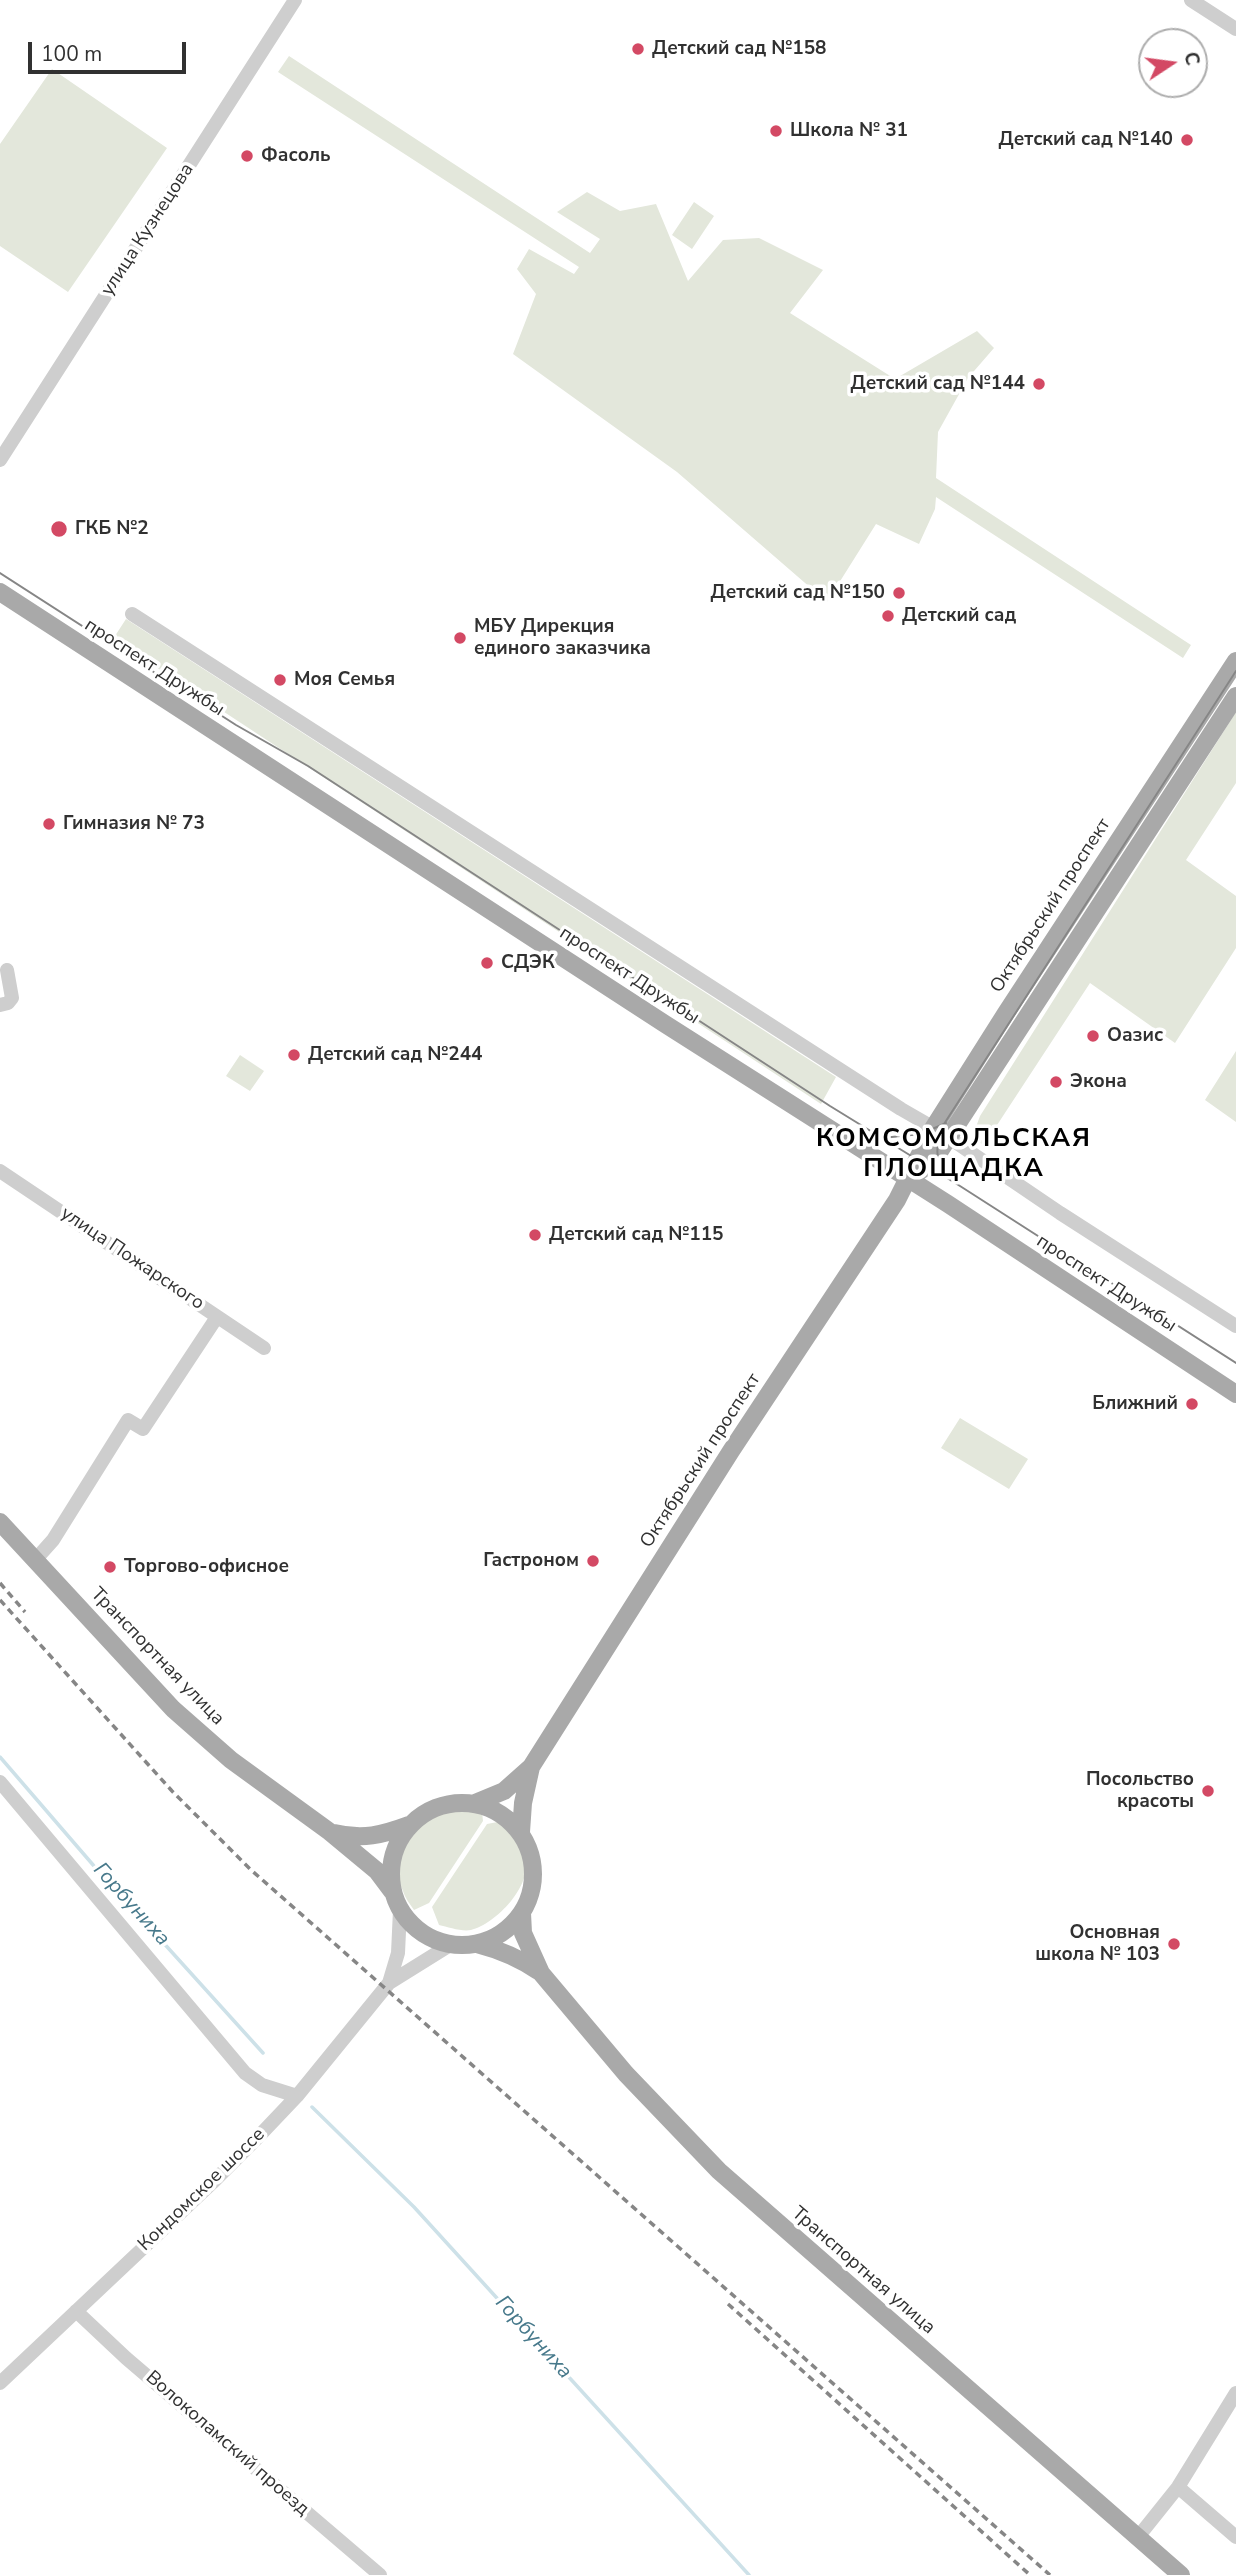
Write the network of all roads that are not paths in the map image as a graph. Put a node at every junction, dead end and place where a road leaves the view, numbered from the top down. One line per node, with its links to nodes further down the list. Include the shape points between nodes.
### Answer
1 (295, 0): 4 (street, улица Кузнецова)
2 (1191, 0): 3 (street)
3 (1236, 29)
4 (0, 460)
5 (0, 592): 13 (main road, проспект Дружбы)
6 (132, 614): 11 (street)
7 (1236, 660): 11 (main road, Октябрьский проспект)
8 (1236, 695): 11 (main road, Октябрьский проспект)
9 (7, 970): 10 (street, via 12,998)
10 (0, 1005)
11 (941, 1133): 13 (main road, Октябрьский проспект, via 928,1165); 15 (street)
12 (0, 1171): 14 (street, улица Пожарского)
13 (909, 1180): 17 (main road, проспект Дружбы); 20 (main road, Октябрьский проспект)
14 (217, 1317): 16 (street, улица Пожарского); 19 (street, via 143,1429 128,1420 53,1540)
15 (1236, 1326)
16 (264, 1348)
17 (1236, 1394)
18 (0, 1522): 19 (main road, Транспортная улица)
19 (36, 1559): 24 (main road, Транспортная улица, via 173,1709 230,1760)
20 (531, 1767): 22 (main road, Октябрьский проспект, via 504,1791); 25 (main road, Октябрьский проспект)
21 (0, 1782): 33 (street, via 245,2073 262,2085)
22 (475, 1803): 23 (main road, via 451,1803 428,1810); 25 (main road, via 500,1814)
23 (409, 1825): 24 (main road, Транспортная улица, via 379,1837 354,1838); 26 (main road, via 396,1845 390,1868)
24 (330, 1832): 26 (main road, Транспортная улица, via 377,1871)
25 (521, 1832): 28 (main road, via 534,1872)
26 (392, 1891): 27 (main road)
27 (400, 1910): 30 (main road, via 421,1932); 32 (street, Кондомское шоссе, via 398,1953)
28 (522, 1913): 29 (main road, via 495,1938); 31 (main road, Транспортная улица, via 523,1933)
29 (477, 1944): 30 (main road); 31 (main road, Транспортная улица, via 520,1958)
30 (450, 1945): 32 (street, Кондомское шоссе)
31 (541, 1973): 39 (main road, Транспортная улица, via 626,2074 719,2171)
32 (389, 1983): 33 (street, Кондомское шоссе)
33 (297, 2096): 34 (street, Кондомское шоссе)
34 (76, 2311): 35 (street, Кондомское шоссе); 40 (street, Волоколамский проезд)
35 (0, 2383)
36 (1236, 2393): 37 (street)
37 (1178, 2487): 38 (street); 39 (street)
38 (1236, 2537)
39 (1138, 2538): 41 (main road, Транспортная улица)
40 (380, 2575)
41 (1181, 2575)

